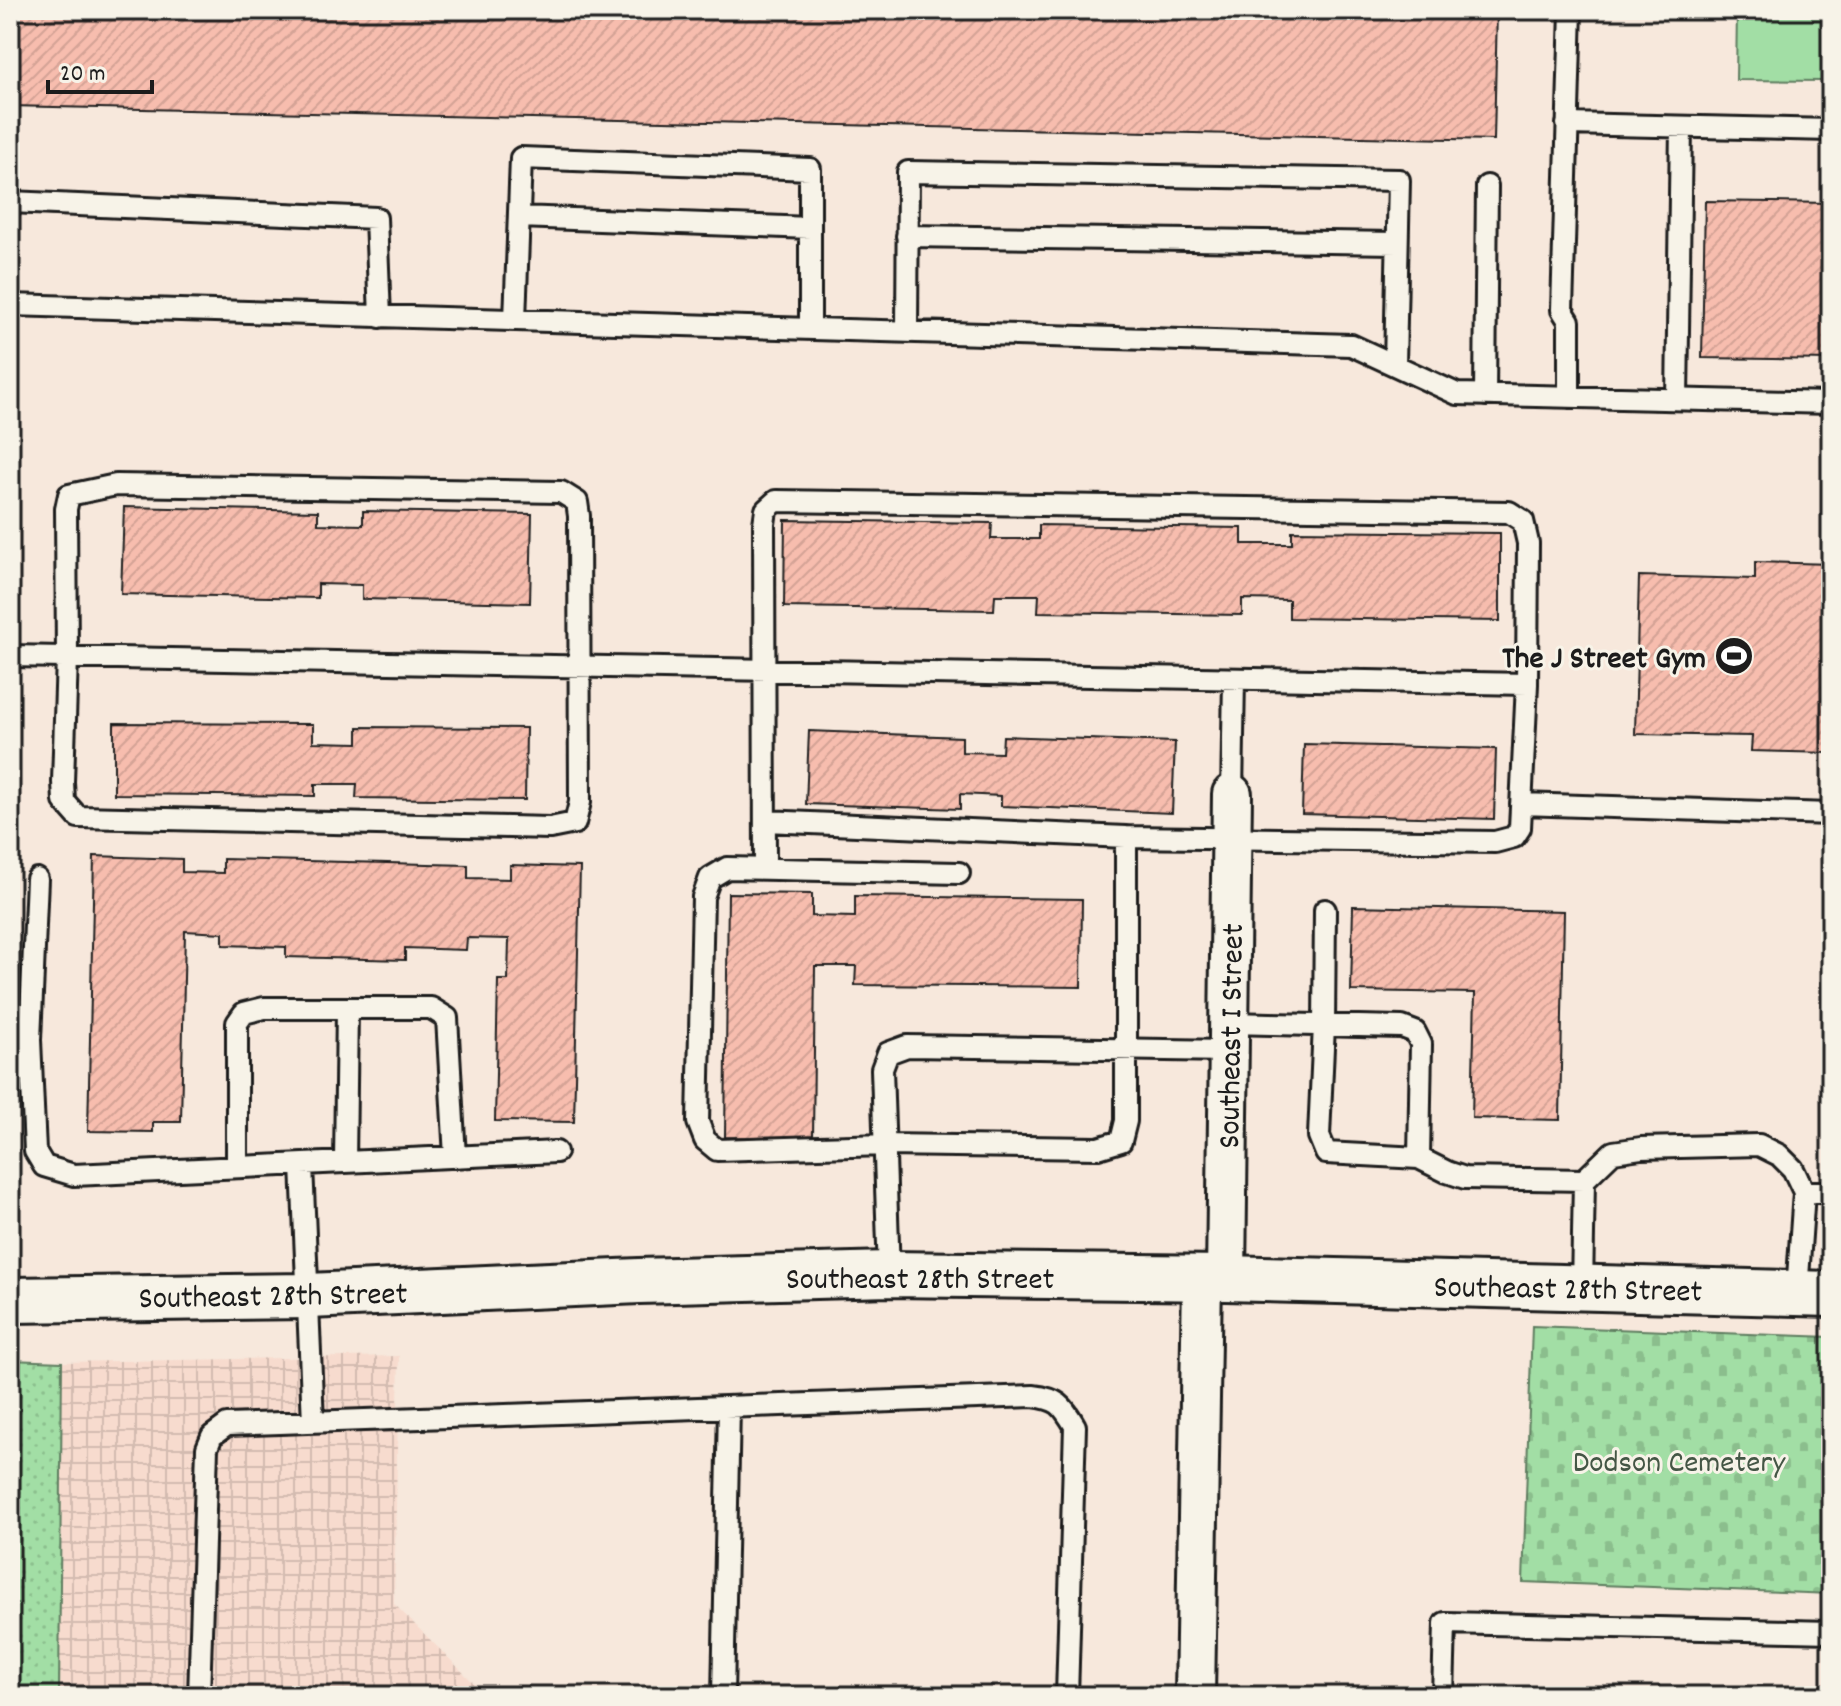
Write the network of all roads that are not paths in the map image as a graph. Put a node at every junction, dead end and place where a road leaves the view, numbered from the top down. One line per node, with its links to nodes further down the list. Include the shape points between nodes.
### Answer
1 (1571, 10): 2 (lane)
2 (1567, 124): 3 (lane); 18 (lane, via 1562,310 1569,321)
3 (1681, 127): 4 (lane); 19 (lane)
4 (1831, 130)
5 (1487, 186): 17 (lane)
6 (10, 202): 12 (lane, via 376,218)
7 (519, 217): 8 (lane); 8 (lane, via 521,158 810,169); 13 (lane)
8 (810, 228): 14 (lane)
9 (907, 236): 10 (lane); 10 (lane, via 908,172 924,172 1399,180); 15 (lane)
10 (1397, 243): 16 (lane)
11 (10, 305): 12 (lane)
12 (380, 317): 13 (lane)
13 (515, 320): 14 (lane)
14 (810, 328): 15 (lane)
15 (907, 331): 16 (lane, via 1351,345)
16 (1395, 365): 17 (lane, via 1457,394)
17 (1485, 395): 18 (lane)
18 (1569, 397): 19 (lane)
19 (1677, 399): 20 (lane)
20 (1831, 403)
21 (10, 656): 22 (lane)
22 (67, 657): 23 (lane); 23 (lane, via 64,801 78,817 550,828 575,823 580,802); 23 (lane, via 69,495 116,485 561,492 577,502 579,516)
23 (581, 667): 24 (lane)
24 (764, 671): 25 (lane); 26 (lane, via 766,510 776,501 793,499 1509,512 1523,521 1528,543); 30 (lane)
25 (1234, 679): 26 (lane); 27 (lane)
26 (1527, 684): 28 (lane)
27 (1232, 794): 32 (street, Southeast I Street)
28 (1521, 804): 29 (lane); 32 (lane, via 1520,828 1514,837 1495,842)
29 (1831, 814)
30 (765, 821): 31 (lane); 33 (lane)
31 (1126, 837): 32 (lane); 41 (lane)
32 (1232, 837): 39 (street, Southeast I Street)
33 (765, 868): 34 (lane); 42 (lane, via 727,868 710,878 703,897 698,1122 705,1140 717,1150)
34 (959, 873)
35 (37, 879): 40 (lane)
36 (1325, 910): 38 (lane)
37 (347, 1008): 44 (lane, via 431,1008 447,1018); 46 (lane); 48 (lane, via 264,1008 244,1013 237,1023)
38 (1324, 1025): 39 (lane); 45 (lane, via 1415,1032 1421,1044); 45 (lane, via 1319,1136 1326,1153)
39 (1229, 1037): 41 (lane); 53 (street, Southeast I Street)
40 (20, 1040): 48 (lane, via 35,1151 44,1166 74,1175)
41 (1126, 1050): 42 (lane, via 1121,1141 1098,1148); 42 (lane, via 907,1046 888,1053 882,1069)
42 (885, 1145): 52 (lane)
43 (556, 1152): 44 (lane)
44 (455, 1157): 46 (lane)
45 (1419, 1158): 49 (lane, via 1465,1178)
46 (345, 1162): 47 (lane)
47 (302, 1165): 48 (lane); 56 (lane)
48 (237, 1167)
49 (1584, 1180): 50 (lane, via 1613,1152 1759,1145 1793,1169); 54 (lane)
50 (1804, 1192): 51 (lane); 55 (lane)
51 (1831, 1192)
52 (889, 1274): 53 (main road, Southeast 28th Street); 56 (main road, Southeast 28th Street)
53 (1214, 1279): 54 (main road, Southeast 28th Street); 64 (street, Southeast I Street)
54 (1582, 1288): 55 (main road, Southeast 28th Street)
55 (1814, 1293)
56 (309, 1296): 57 (main road, Southeast 28th Street); 59 (lane)
57 (10, 1300)
58 (729, 1407): 59 (lane); 62 (lane); 63 (lane, via 1053,1398 1075,1426)
59 (313, 1422): 61 (lane, via 227,1425 212,1436 207,1448)
60 (1831, 1632): 65 (lane, via 1445,1623)
61 (199, 1696)
62 (723, 1696)
63 (1067, 1696)
64 (1195, 1696)
65 (1443, 1696)

